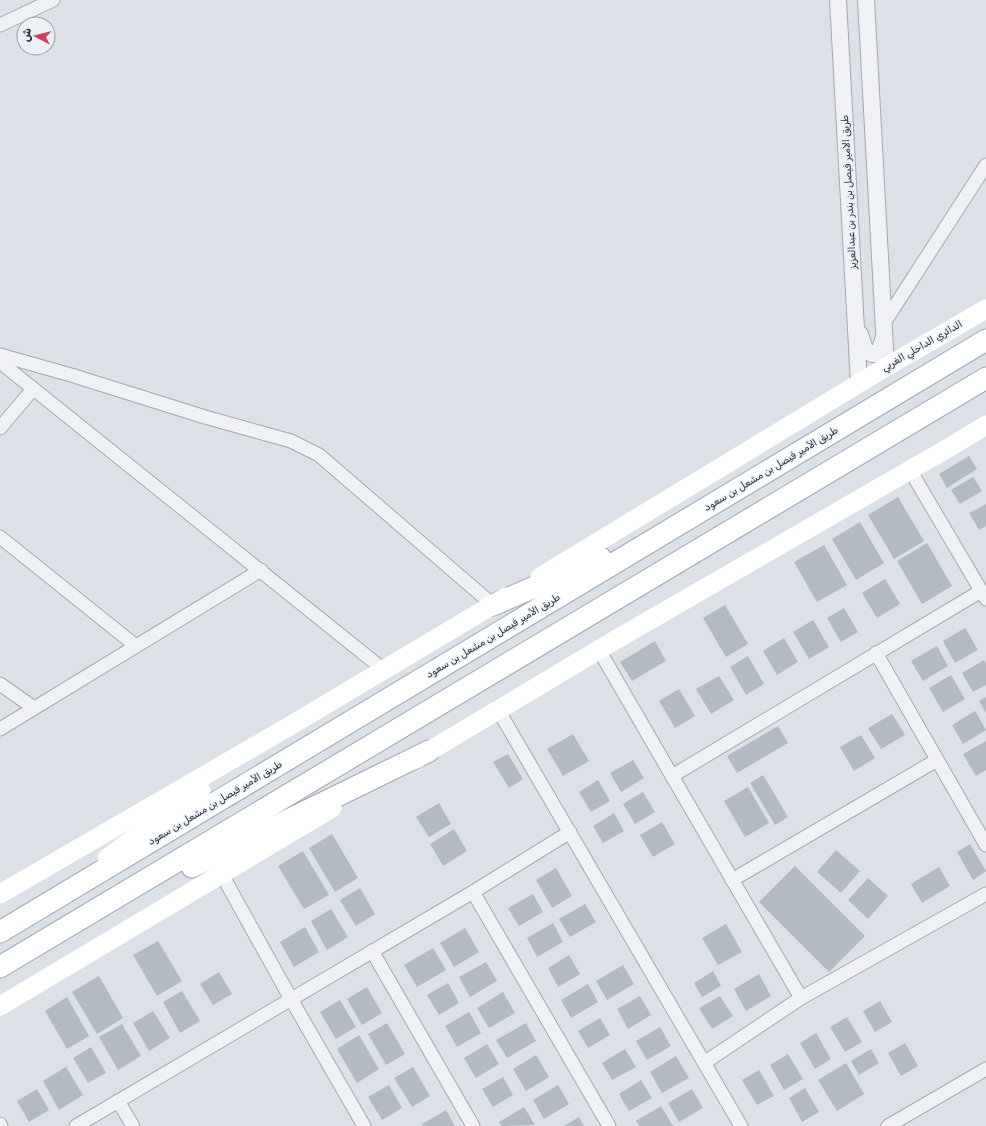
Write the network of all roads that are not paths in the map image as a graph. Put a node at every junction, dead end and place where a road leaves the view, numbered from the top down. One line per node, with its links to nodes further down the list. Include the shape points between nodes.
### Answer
1 (53, 0): 4 (street)
2 (838, 0): 7 (street, طريق الامير فيصل بن بندر بن عبدالعزيز)
3 (866, 0): 8 (street)
4 (0, 25)
5 (986, 165): 8 (street)
6 (986, 309): 12 (main road, الدائري الداخلي الغربي)
7 (856, 319): 8 (street, via 866,350 872,354 877,354 880,349); 14 (street, طريق الامير فيصل بن بندر بن عبدالعزيز)
8 (884, 330): 12 (street)
9 (986, 340): 19 (main road, طريق الأمير فيصل بن مشعل بن سعود)
10 (0, 355): 23 (street, via 291,441 319,455)
11 (0, 362): 15 (street)
12 (886, 367): 14 (main road, الدائري الداخلي الغربي)
13 (986, 378): 44 (main road)
14 (859, 384): 23 (main road, الدائري الداخلي الغربي)
15 (33, 389): 17 (street); 21 (street)
16 (986, 425): 18 (main road)
17 (0, 428)
18 (910, 470): 22 (street); 25 (main road)
19 (681, 523): 23 (main road); 43 (main road, طريق الأمير فيصل بن مشعل بن سعود)
20 (0, 537): 24 (street)
21 (261, 570): 24 (street); 27 (street)
22 (984, 595): 26 (street)
23 (493, 605): 27 (main road, الدائري الداخلي الغربي)
24 (136, 646): 29 (street)
25 (599, 650): 30 (main road); 35 (street)
26 (876, 654): 34 (street); 35 (street)
27 (384, 670): 31 (main road, الدائري الداخلي الغربي)
28 (0, 684): 29 (street)
29 (34, 708): 32 (street)
30 (498, 709): 33 (main road); 36 (street)
31 (288, 726): 41 (main road); 43 (main road)
32 (0, 729)
33 (429, 751): 38 (main road); 44 (main road)
34 (937, 760): 37 (street); 39 (street)
35 (672, 776): 39 (street)
36 (570, 832): 40 (street); 51 (street)
37 (986, 845)
38 (221, 873): 49 (street); 50 (main road)
39 (732, 880): 48 (street)
40 (473, 892): 46 (street); 58 (street)
41 (0, 894)
42 (986, 894): 48 (street)
43 (34, 911): 45 (main road, طريق الأمير فيصل بن مشعل بن سعود)
44 (64, 930): 47 (main road)
45 (0, 932)
46 (372, 952): 49 (street); 57 (street)
47 (0, 967)
48 (801, 998): 51 (street)
49 (291, 999): 53 (street); 56 (street)
50 (0, 1006)
51 (704, 1063): 59 (street)
52 (986, 1069): 60 (street)
53 (118, 1101): 54 (street); 55 (street)
54 (76, 1126)
55 (133, 1126)
56 (364, 1126)
57 (473, 1126)
58 (609, 1126)
59 (741, 1126)
60 (888, 1126)

